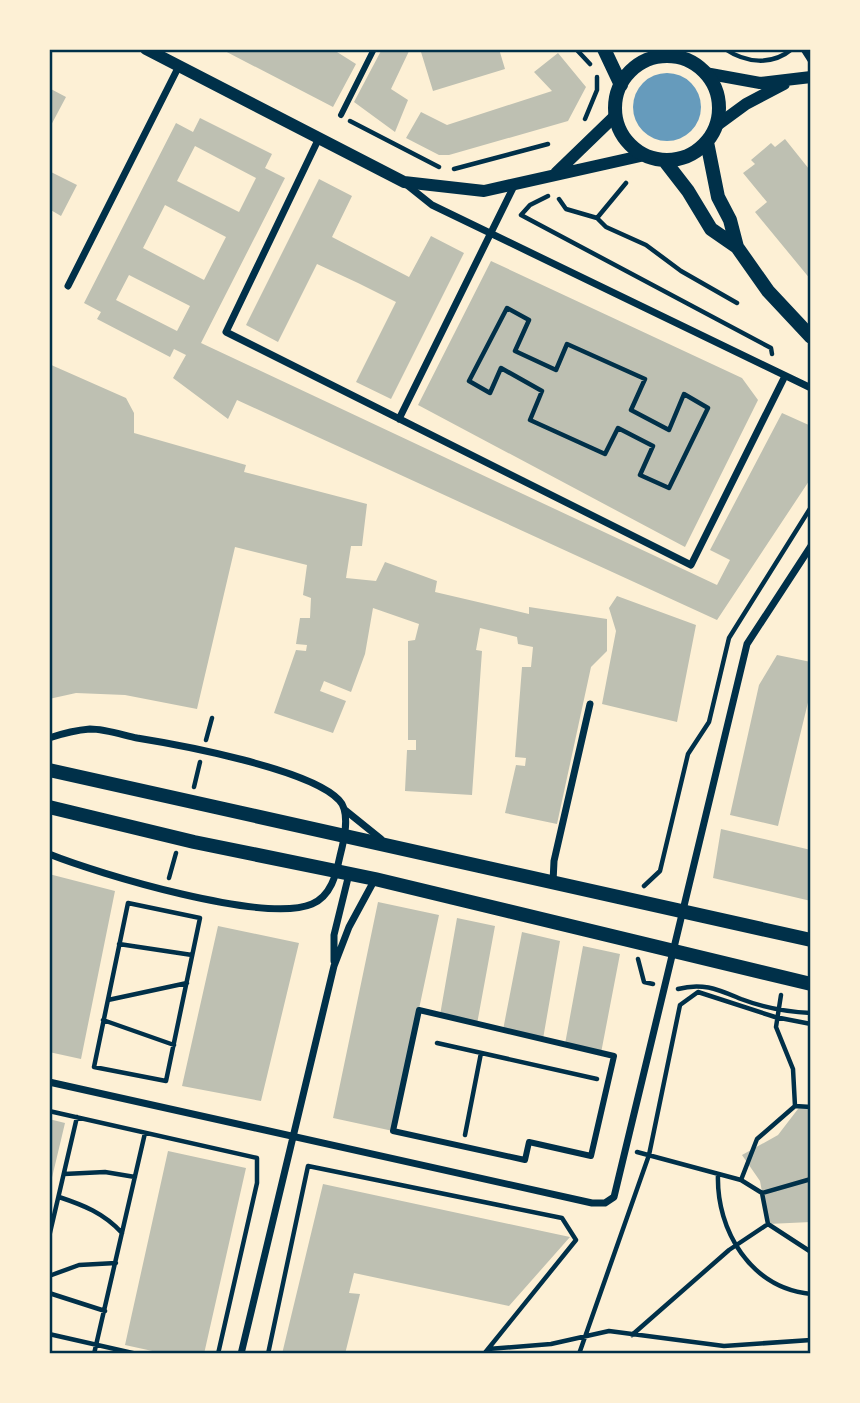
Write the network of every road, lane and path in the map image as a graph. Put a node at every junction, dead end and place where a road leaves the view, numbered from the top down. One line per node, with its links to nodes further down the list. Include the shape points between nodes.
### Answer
1 (146, 49): 9 (street)
2 (374, 49): 14 (street)
3 (604, 49): 13 (main road)
4 (725, 49): 5 (path, via 752,61 784,56)
5 (792, 49)
6 (804, 49): 8 (street)
7 (692, 56): 10 (main road); 13 (main road, via 648,60)
8 (811, 60)
9 (179, 66): 17 (street); 30 (street)
10 (705, 73): 12 (street, via 760,83); 16 (main road, via 717,93)
11 (811, 78): 12 (street)
12 (788, 82): 16 (street)
13 (621, 85): 15 (main road)
14 (341, 115): 19 (path, via 436,167 457,169)
15 (616, 115): 20 (main road, via 632,147); 22 (street)
16 (716, 126): 18 (main road)
17 (319, 138): 23 (street); 36 (street, via 226,332)
18 (707, 142): 21 (main road, via 682,158); 29 (main road, via 718,197)
19 (548, 144)
20 (645, 155): 21 (main road); 22 (street)
21 (664, 160): 29 (main road, via 711,229)
22 (556, 173): 25 (street)
23 (404, 182): 25 (street, via 464,190); 28 (street, via 432,205)
24 (626, 183): 27 (path)
25 (514, 186): 28 (street)
26 (559, 199): 27 (path, via 566,209)
27 (597, 218): 31 (path)
28 (493, 233): 33 (street); 36 (street)
29 (737, 247): 32 (main road, via 768,292)
30 (68, 286)
31 (737, 303)
32 (811, 337)
33 (785, 376): 34 (street); 36 (street, via 691,565)
34 (811, 388)
35 (708, 408): 35 (path, via 669,488 640,475 653,446 618,428 605,454 530,420 542,391 501,368 490,393 468,381 507,309 529,320 515,351 556,370 566,344 645,380 631,410 668,430 684,394)
36 (399, 419)
37 (811, 507): 50 (path, via 729,638 709,722 688,754 660,871)
38 (811, 546): 51 (street, via 747,644)
39 (590, 704): 49 (street)
40 (49, 738): 43 (street, via 92,729 204,749 312,784 339,799)
41 (49, 770): 44 (main road)
42 (49, 807): 47 (main road)
43 (345, 810): 44 (street); 45 (street, via 363,827)
44 (345, 837): 45 (main road); 47 (street)
45 (404, 850): 49 (main road)
46 (49, 854): 47 (street, via 142,884 290,909 312,904 327,894)
47 (343, 872): 48 (main road); 57 (street)
48 (375, 879): 52 (main road); 57 (street)
49 (553, 883): 50 (main road)
50 (634, 902): 51 (main road)
51 (684, 912): 53 (main road); 55 (street)
52 (629, 939): 55 (main road); 61 (path, via 627,952 638,958 644,982)
53 (811, 940)
54 (119, 944): 56 (path); 56 (path, via 128,903 200,918); 62 (path)
55 (673, 950): 58 (main road); 61 (street)
56 (192, 955): 59 (path)
57 (334, 966): 79 (street)
58 (786, 978): 60 (main road); 64 (path)
59 (187, 982): 62 (path); 70 (path)
60 (811, 984)
61 (664, 987): 64 (path, via 676,990 696,984); 81 (street)
62 (107, 1000): 67 (path)
63 (680, 1005): 66 (path, via 698,992)
64 (778, 1008): 65 (path); 66 (path)
65 (811, 1013)
66 (775, 1017): 68 (path); 74 (path, via 793,1069)
67 (103, 1020): 70 (path); 70 (path, via 94,1067 166,1081)
68 (811, 1024)
69 (437, 1043): 71 (path)
70 (174, 1045)
71 (481, 1053): 73 (path); 80 (path)
72 (49, 1082): 79 (street)
73 (608, 1082): 80 (street, via 591,1156 529,1142 525,1160); 80 (street, via 614,1056 419,1010 393,1130)
74 (795, 1106): 75 (path); 86 (path, via 757,1139)
75 (811, 1107)
76 (49, 1111): 77 (path)
77 (77, 1117): 78 (path); 82 (path)
78 (145, 1133): 84 (path); 108 (path, via 257,1158 257,1183)
79 (293, 1136): 89 (street); 109 (street)
80 (462, 1146)
81 (626, 1147): 83 (path); 89 (street, via 614,1197 605,1203)
82 (64, 1174): 84 (path, via 105,1172); 88 (path)
83 (718, 1174): 86 (path); 94 (path, via 717,1198 726,1230)
84 (135, 1177): 92 (path)
85 (811, 1179): 87 (path)
86 (741, 1180): 87 (path)
87 (762, 1193): 91 (path)
88 (59, 1197): 92 (path, via 88,1206); 93 (path)
89 (566, 1197): 90 (path)
90 (562, 1219): 105 (path, via 576,1240); 110 (path, via 308,1166)
91 (768, 1224): 94 (path); 95 (path)
92 (122, 1233): 96 (path)
93 (49, 1237)
94 (736, 1245): 99 (path, via 765,1278); 102 (path)
95 (811, 1252)
96 (116, 1263): 97 (path, via 79,1265); 100 (path)
97 (49, 1276)
98 (49, 1293): 100 (path)
99 (811, 1294)
100 (105, 1311): 104 (path)
101 (49, 1334): 104 (path)
102 (631, 1335): 103 (path, via 724,1346); 105 (path, via 609,1331 551,1344)
103 (811, 1340)
104 (97, 1345): 106 (path); 107 (path)
105 (488, 1349): 111 (path)
106 (94, 1354)
107 (137, 1354)
108 (218, 1354)
109 (241, 1354)
110 (268, 1354)
111 (484, 1354)

